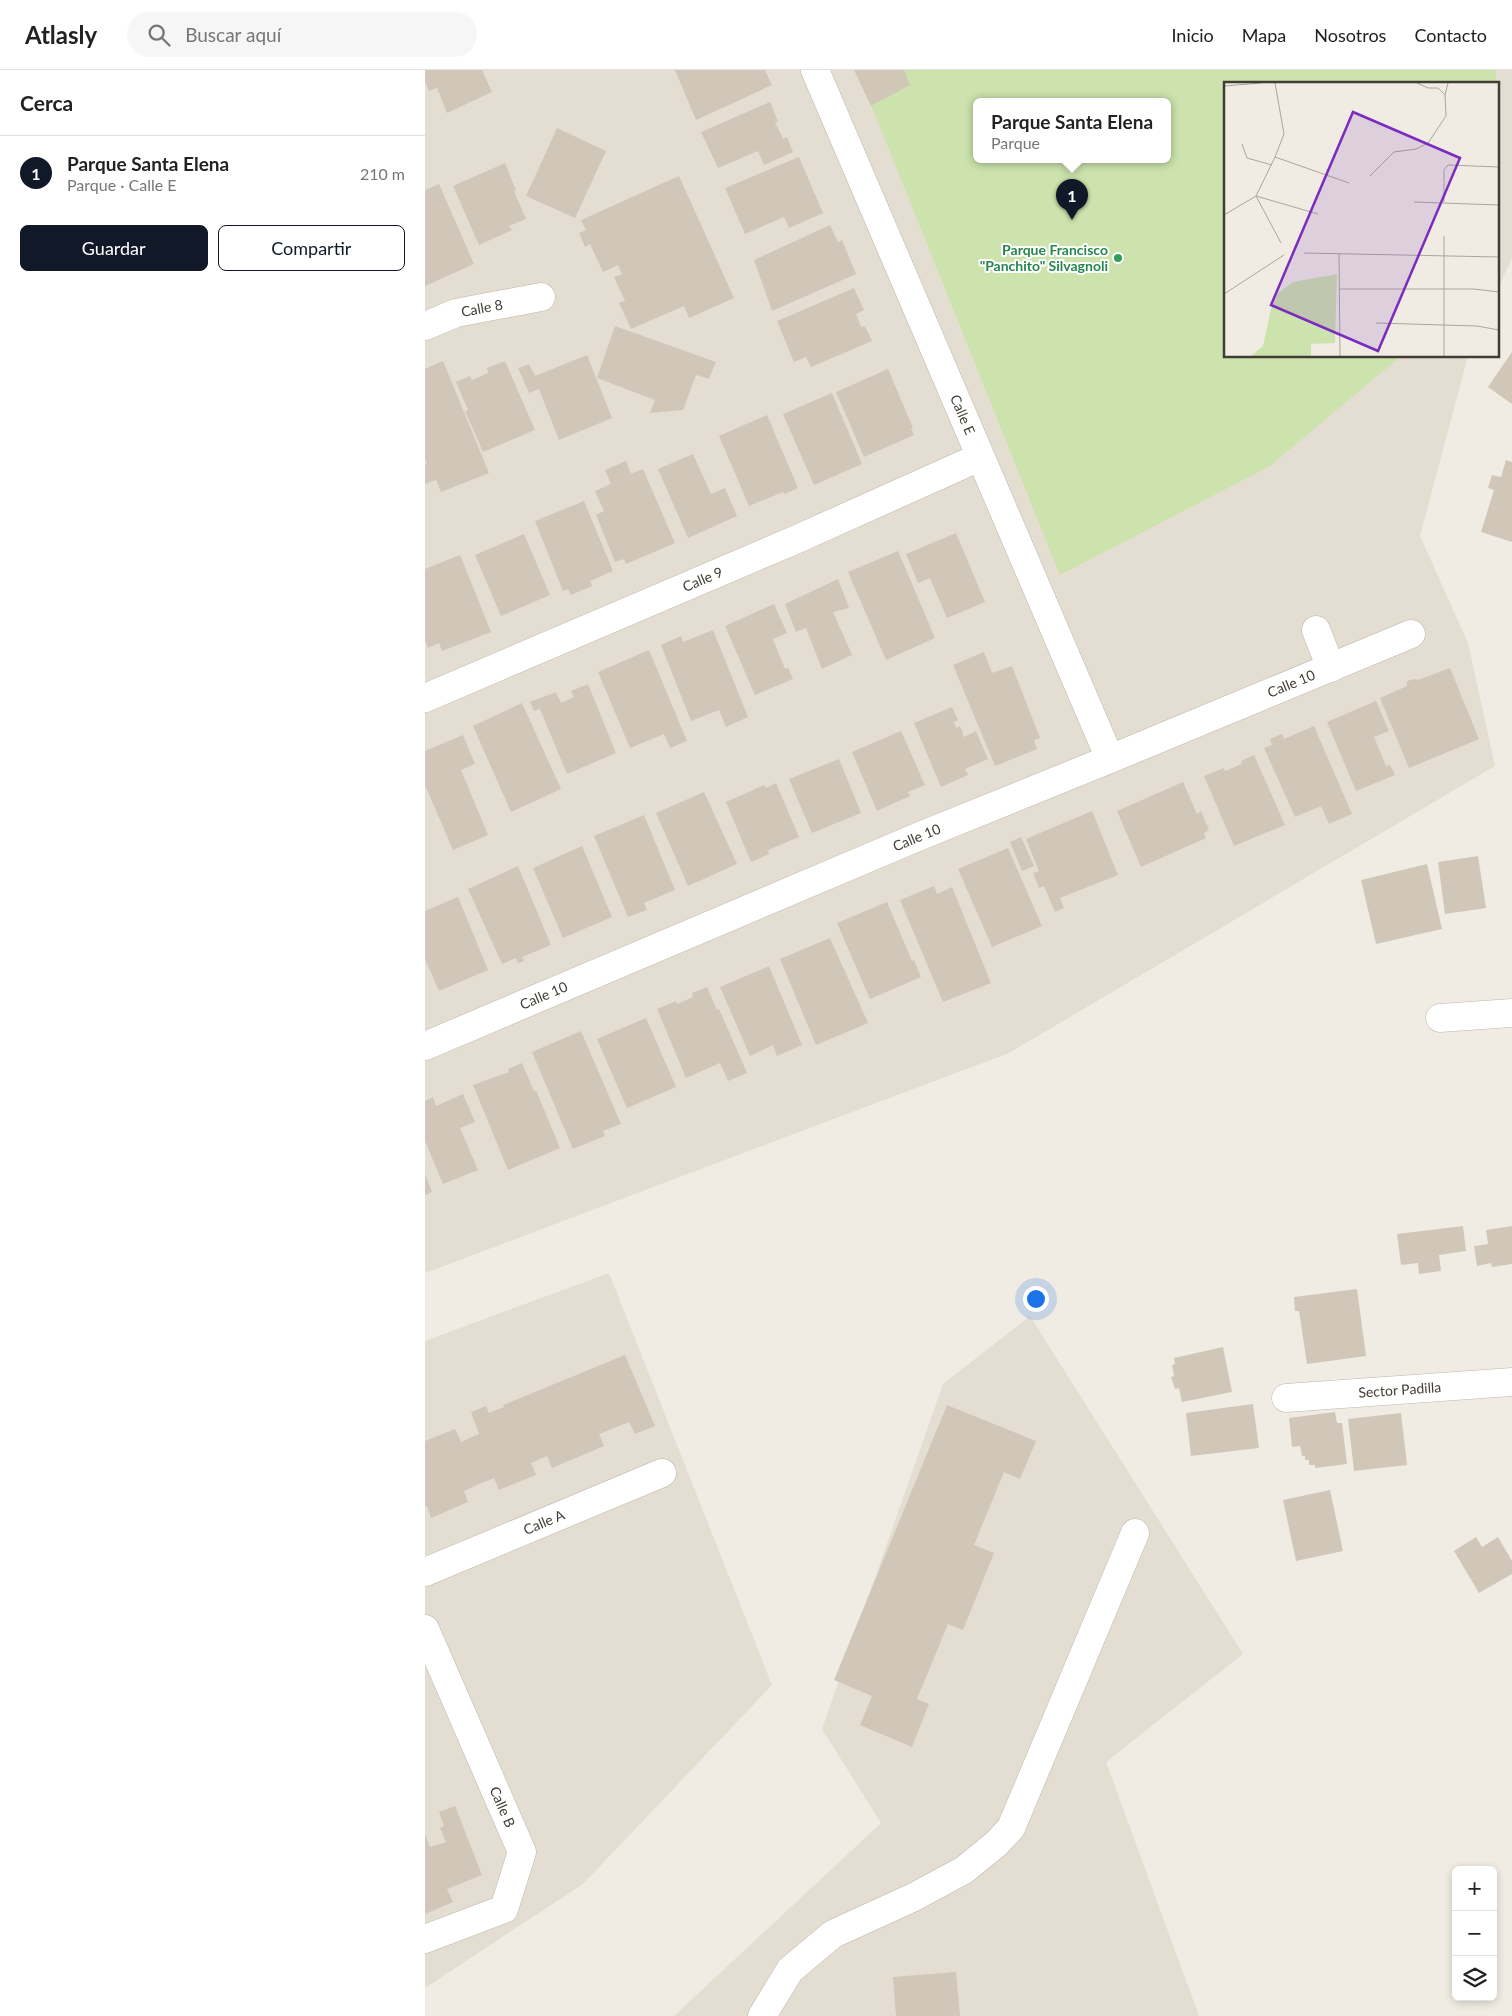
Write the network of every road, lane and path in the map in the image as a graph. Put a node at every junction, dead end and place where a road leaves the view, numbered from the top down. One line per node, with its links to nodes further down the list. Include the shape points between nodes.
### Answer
1 (815, 70): 4 (street, Calle E)
2 (541, 297): 3 (street, Calle 8, via 456,313)
3 (425, 326)
4 (980, 458): 8 (street, Calle 9); 9 (street, Calle E)
5 (1316, 630): 7 (street)
6 (1411, 634): 7 (street, Calle 10)
7 (1331, 668): 9 (street, Calle 10)
8 (425, 698)
9 (1110, 759): 12 (street, Calle 10)
10 (1512, 1014): 11 (street)
11 (1439, 1018)
12 (425, 1046)
13 (1512, 1382): 14 (street, Sector Padilla)
14 (1286, 1398)
15 (662, 1473): 17 (street, Calle A)
16 (1135, 1533): 20 (street, via 1011,1828 964,1870 833,1934 790,1970)
17 (425, 1572)
18 (425, 1629): 19 (street, Calle B, via 522,1852 504,1909)
19 (425, 1939)
20 (762, 2016)

